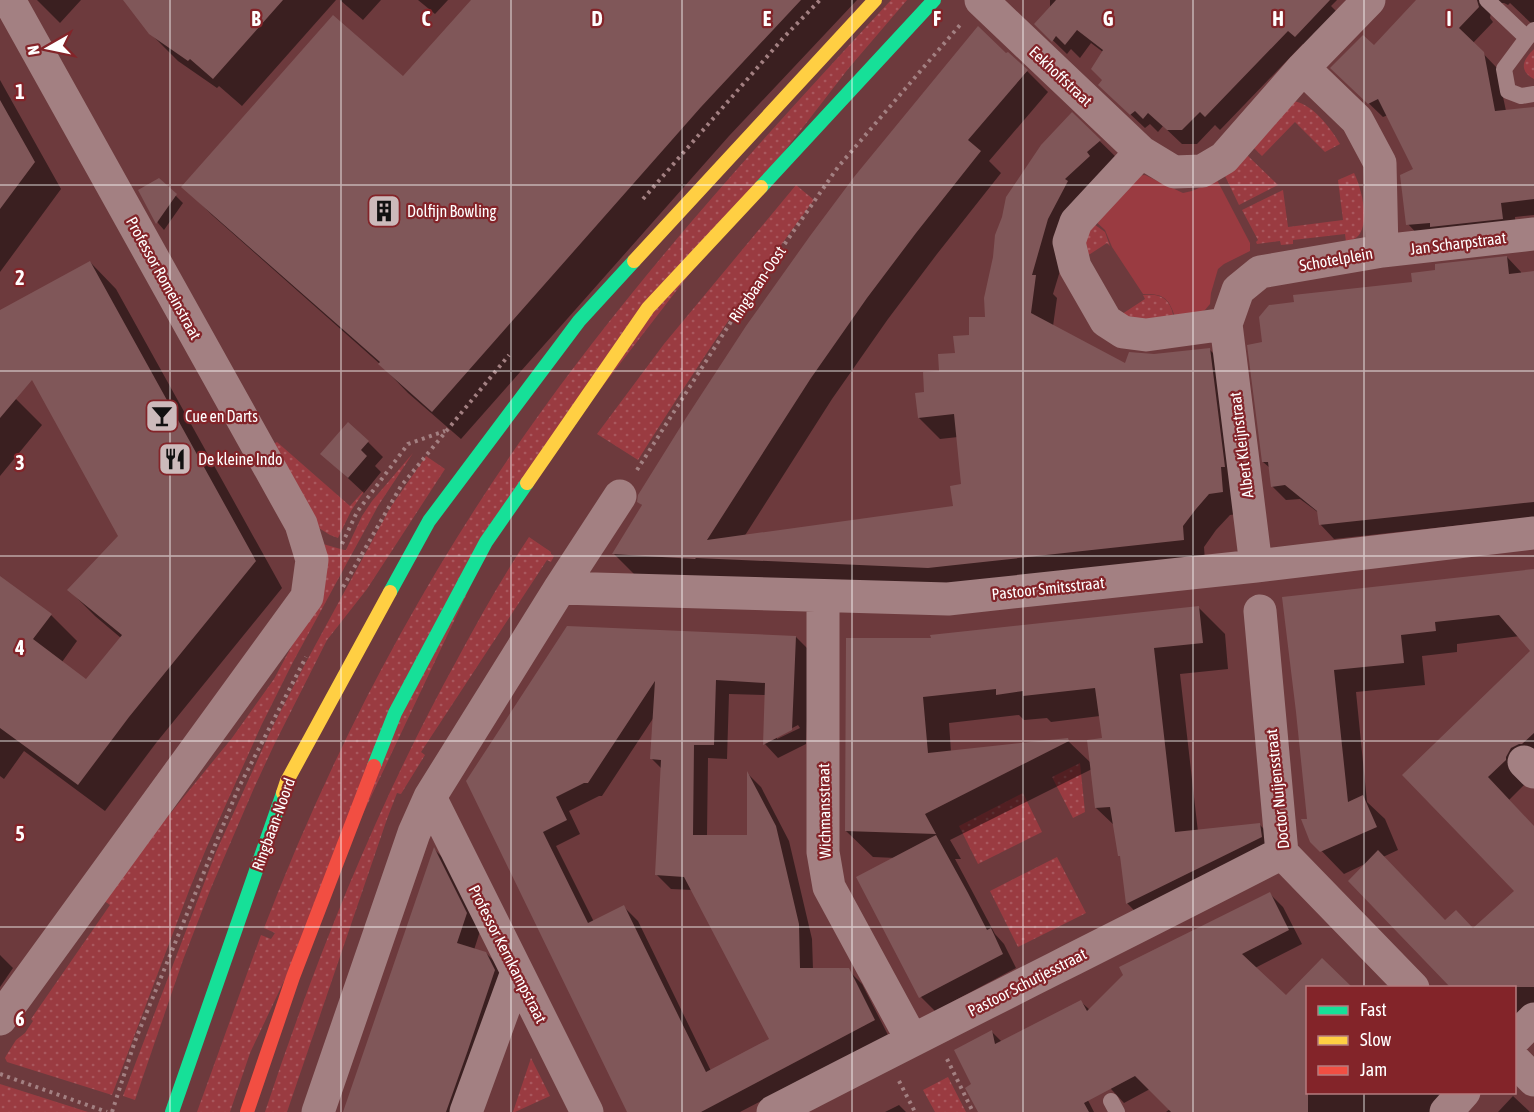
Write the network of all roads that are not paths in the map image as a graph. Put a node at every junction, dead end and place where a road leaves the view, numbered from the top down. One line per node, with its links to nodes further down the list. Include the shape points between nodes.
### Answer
1 (9, 0): 24 (street, Professor Romeinstraat, via 301,524 312,560 307,597)
2 (875, 0): 31 (main road, Ringbaan-Noord, via 579,321 429,521 287,781)
3 (934, 0): 32 (main road, via 648,308 486,542 395,713 293,977)
4 (1369, 0): 8 (street)
5 (1487, 0): 7 (lane)
6 (981, 1): 10 (street, Eekhoffstraat)
7 (1530, 34): 9 (lane, via 1504,69 1508,91 1521,96)
8 (1303, 68): 10 (street, via 1224,158 1202,171 1174,172); 12 (street, Schotelplein, via 1357,120 1380,162)
9 (1534, 94)
10 (1141, 152): 13 (street, via 1076,222 1069,242 1075,267 1106,321 1123,332 1146,334)
11 (1534, 234): 12 (street, Jan Scharpstraat)
12 (1382, 251): 13 (street, Schotelplein, via 1260,272 1238,290)
13 (1226, 324): 16 (street, Albert Kleijnstraat)
14 (620, 496): 17 (street)
15 (1534, 533): 16 (street, Pastoor Smitsstraat)
16 (1256, 566): 18 (street, Pastoor Smitsstraat, via 948,599)
17 (560, 588): 18 (street, Pastoor Smitsstraat); 20 (street)
18 (823, 596): 26 (street, Wichmansstraat, via 823,852 829,887)
19 (1260, 611): 21 (street, Doctor Nuijensstraat)
20 (430, 797): 22 (street, Professor Kernkampstraat); 33 (street, via 414,833)
21 (1282, 853): 23 (street, Doctor Nuijensstraat); 26 (street, Pastoor Schutjesstraat)
22 (517, 972): 34 (street); 35 (street, Professor Kernkampstraat)
23 (1412, 986)
24 (0, 1019)
25 (1534, 1020): 27 (street)
26 (922, 1035): 36 (street, Pastoor Schutjesstraat)
27 (1516, 1038)
28 (1516, 1061): 29 (street)
29 (1534, 1080)
30 (1462, 1094): 37 (street)
31 (172, 1112)
32 (247, 1112)
33 (318, 1112)
34 (466, 1112)
35 (587, 1112)
36 (773, 1112)
37 (1446, 1112)

